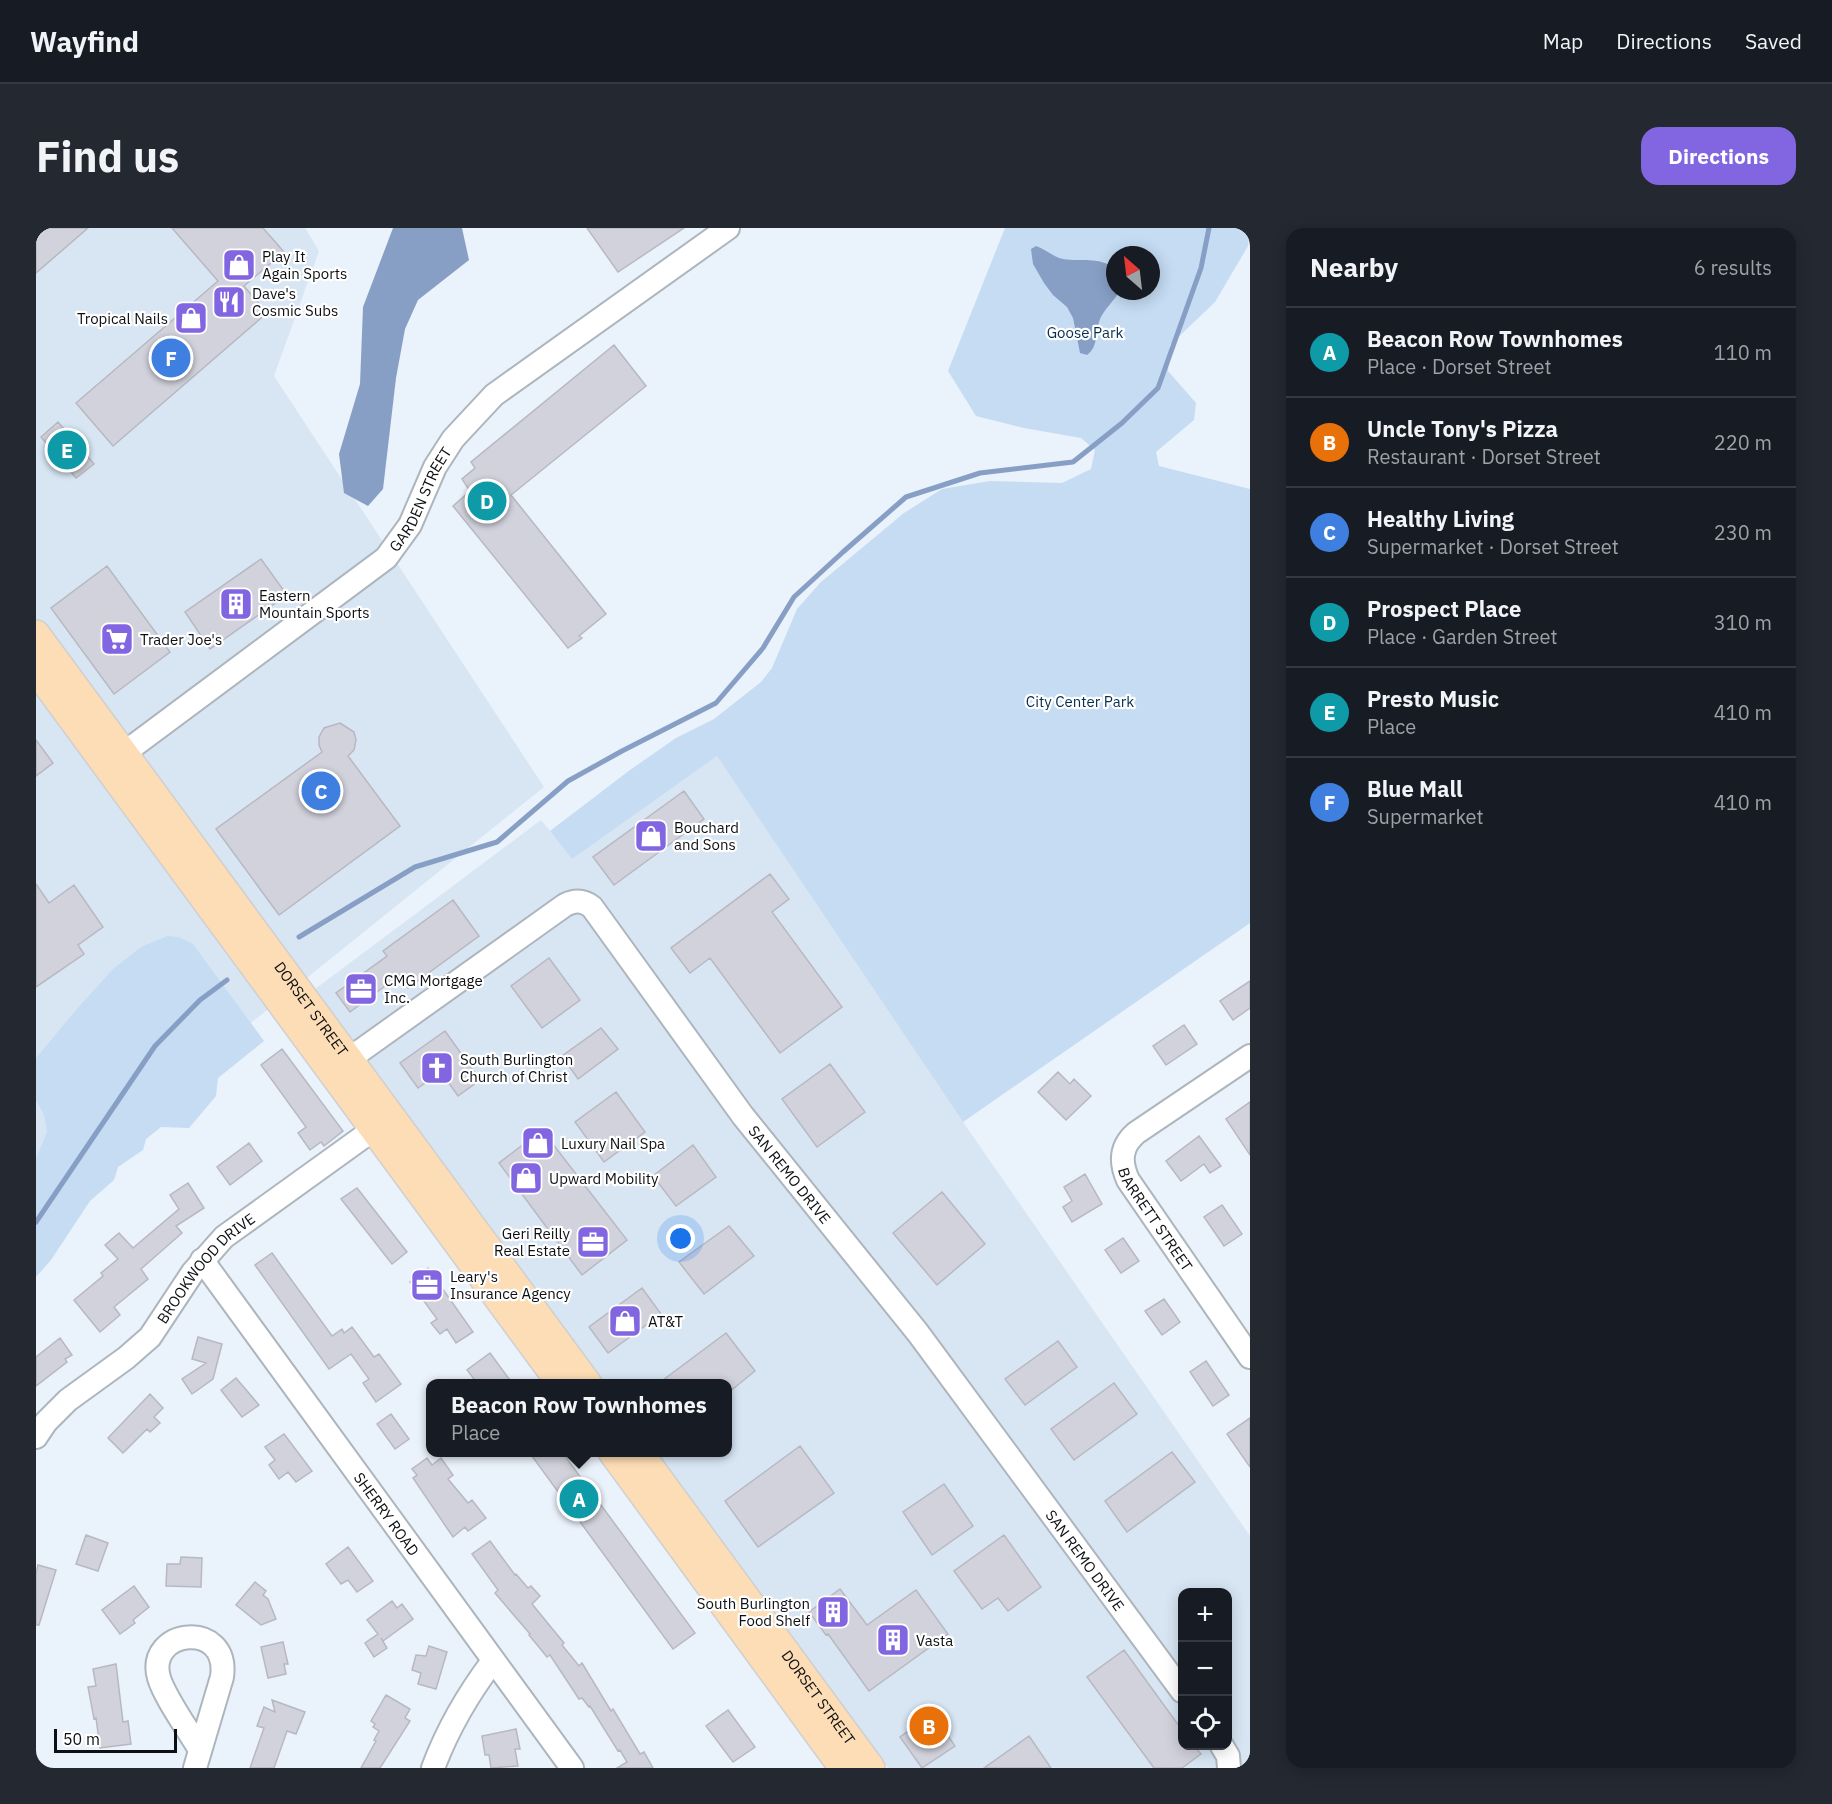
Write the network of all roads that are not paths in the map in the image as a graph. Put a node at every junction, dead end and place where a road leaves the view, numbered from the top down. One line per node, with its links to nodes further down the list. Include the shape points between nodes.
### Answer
1 (728, 228): 4 (street, GARDEN STREET, via 494,394 453,439 435,467 410,525 386,558)
2 (36, 634): 4 (main road, DORSET STREET)
3 (36, 670): 4 (main road, DORSET STREET)
4 (114, 760): 6 (main road, DORSET STREET)
5 (1250, 1056): 9 (street, BARRETT STREET, via 1136,1133 1124,1148 1122,1158 1128,1180)
6 (340, 1065): 7 (main road, DORSET STREET); 16 (street, SAN REMO DRIVE, via 565,905 586,902 743,1116 918,1333)
7 (382, 1123): 8 (street, BROOKWOOD DRIVE, via 224,1237); 10 (main road, DORSET STREET); 11 (main road, DORSET STREET)
8 (202, 1260): 12 (street, BROOKWOOD DRIVE, via 150,1337 68,1400); 15 (street, SHERRY ROAD)
9 (1250, 1357)
10 (558, 1379)
11 (585, 1379)
12 (36, 1437)
13 (616, 1457): 20 (main road, DORSET STREET)
14 (643, 1457): 21 (main road, DORSET STREET)
15 (494, 1661): 18 (street, via 453,1721); 19 (street, SHERRY ROAD)
16 (1178, 1686)
17 (1225, 1750): 22 (street)
18 (433, 1768)
19 (572, 1768)
20 (843, 1768)
21 (871, 1768)
22 (1229, 1768)

